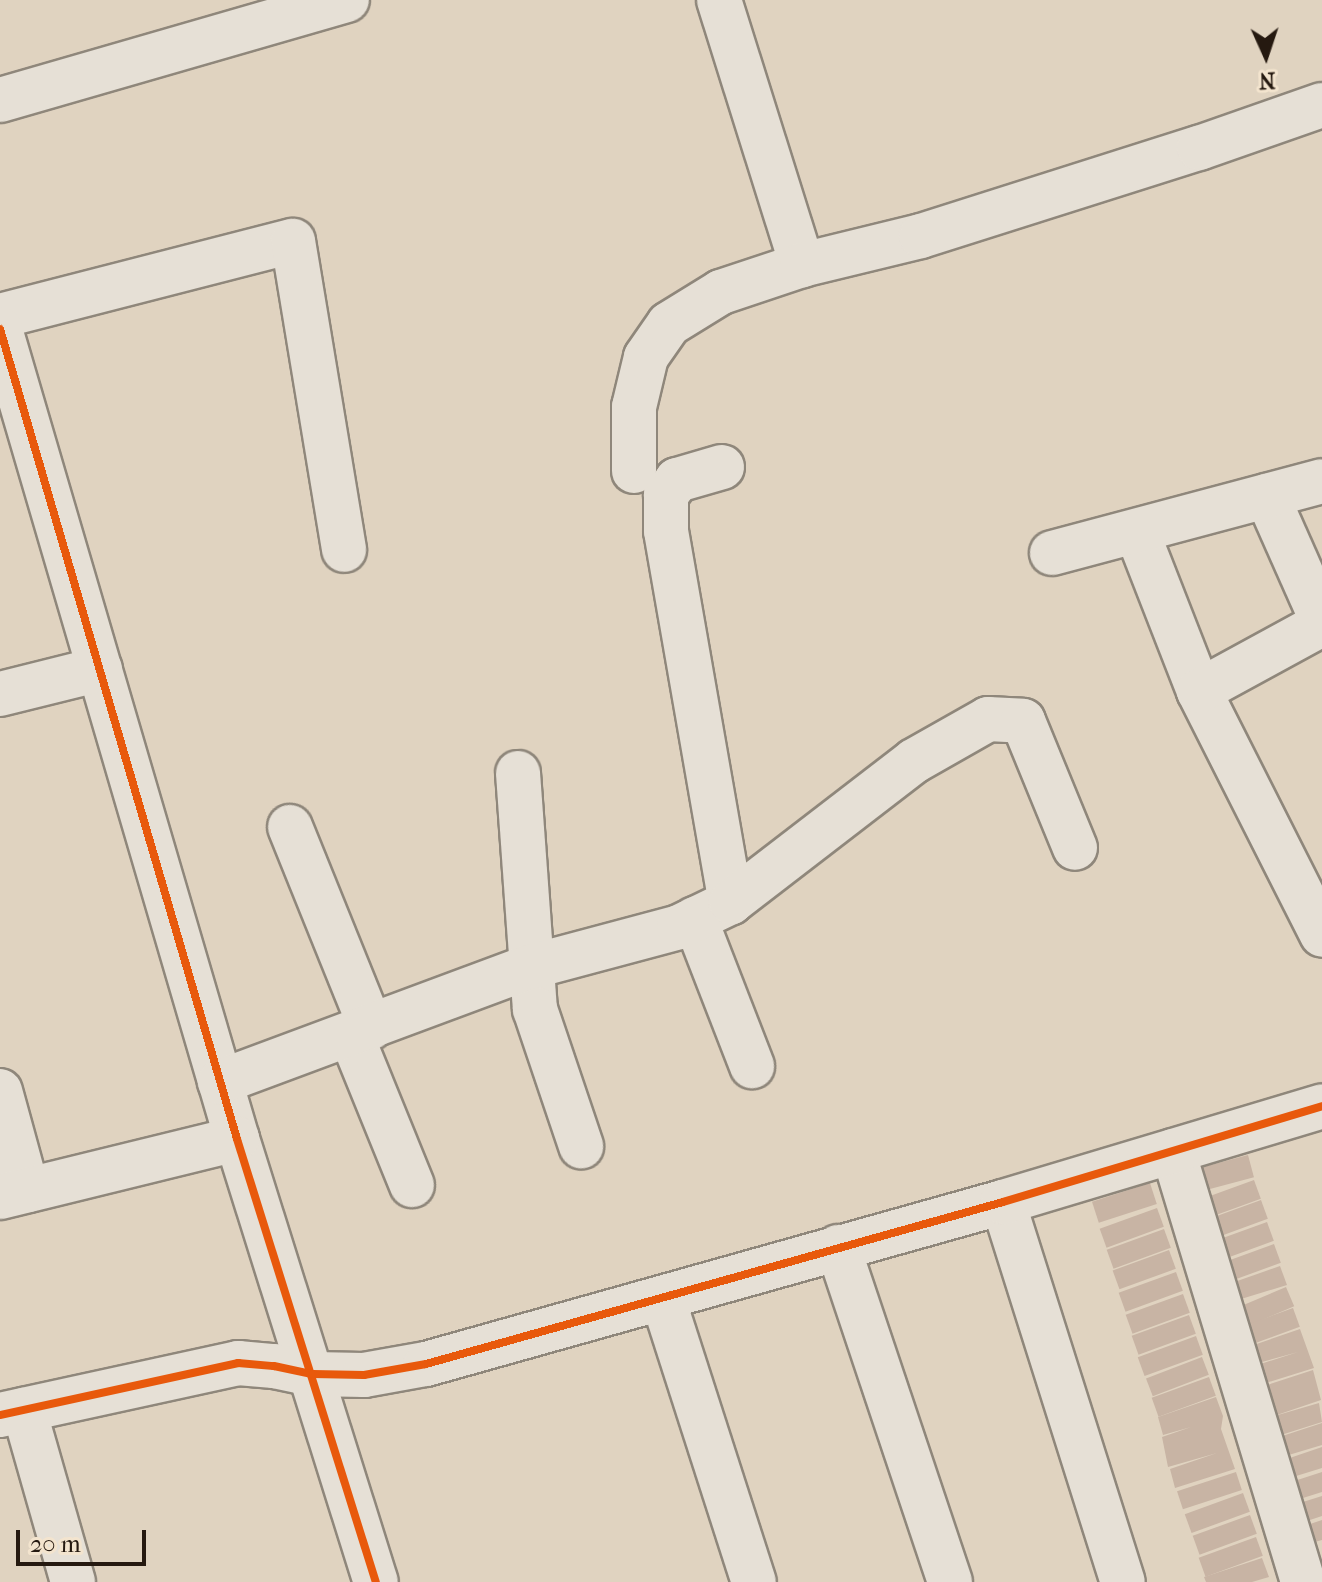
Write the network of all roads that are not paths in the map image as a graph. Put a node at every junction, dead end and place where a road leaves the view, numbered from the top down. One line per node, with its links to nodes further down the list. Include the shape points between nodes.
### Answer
1 (347, 0): 3 (street)
2 (719, 0): 6 (street)
3 (248, 14): 4 (street)
4 (0, 100)
5 (1322, 105): 6 (street, via 921,236)
6 (802, 265): 10 (street, via 721,292 669,324 646,357 634,407)
7 (0, 316): 14 (street, via 293,241)
8 (0, 329): 17 (street)
9 (722, 467): 23 (street, via 677,480 666,495 666,531)
10 (634, 471)
11 (1322, 481): 12 (street)
12 (1267, 496): 13 (street); 16 (street)
13 (1137, 532): 15 (street); 18 (street)
14 (344, 550)
15 (1052, 553)
16 (1322, 622): 18 (street)
17 (100, 669): 19 (street); 28 (street)
18 (1199, 691): 24 (street)
19 (0, 694)
20 (518, 773): 25 (street)
21 (290, 827): 26 (street)
22 (1075, 848): 23 (street, via 1023,721 988,719 914,761)
23 (713, 910): 25 (street, via 679,927); 27 (street)
24 (1322, 935)
25 (530, 967): 26 (street); 32 (street, via 535,1009)
26 (361, 1031): 28 (street); 34 (street)
27 (752, 1066)
28 (220, 1082): 31 (street)
29 (0, 1091): 35 (street)
30 (1322, 1106): 33 (street)
31 (237, 1139): 35 (street); 39 (street)
32 (581, 1146)
33 (1173, 1151): 36 (street); 46 (street)
34 (412, 1185)
35 (14, 1194)
36 (1003, 1202): 37 (street); 45 (street)
37 (838, 1247): 38 (street); 44 (street)
38 (663, 1299): 39 (street, via 426,1364 364,1375); 43 (street)
39 (313, 1374): 40 (street, via 238,1363); 42 (street)
40 (12, 1413): 41 (street)
41 (73, 1582)
42 (376, 1582)
43 (754, 1582)
44 (950, 1582)
45 (1123, 1582)
46 (1303, 1582)

